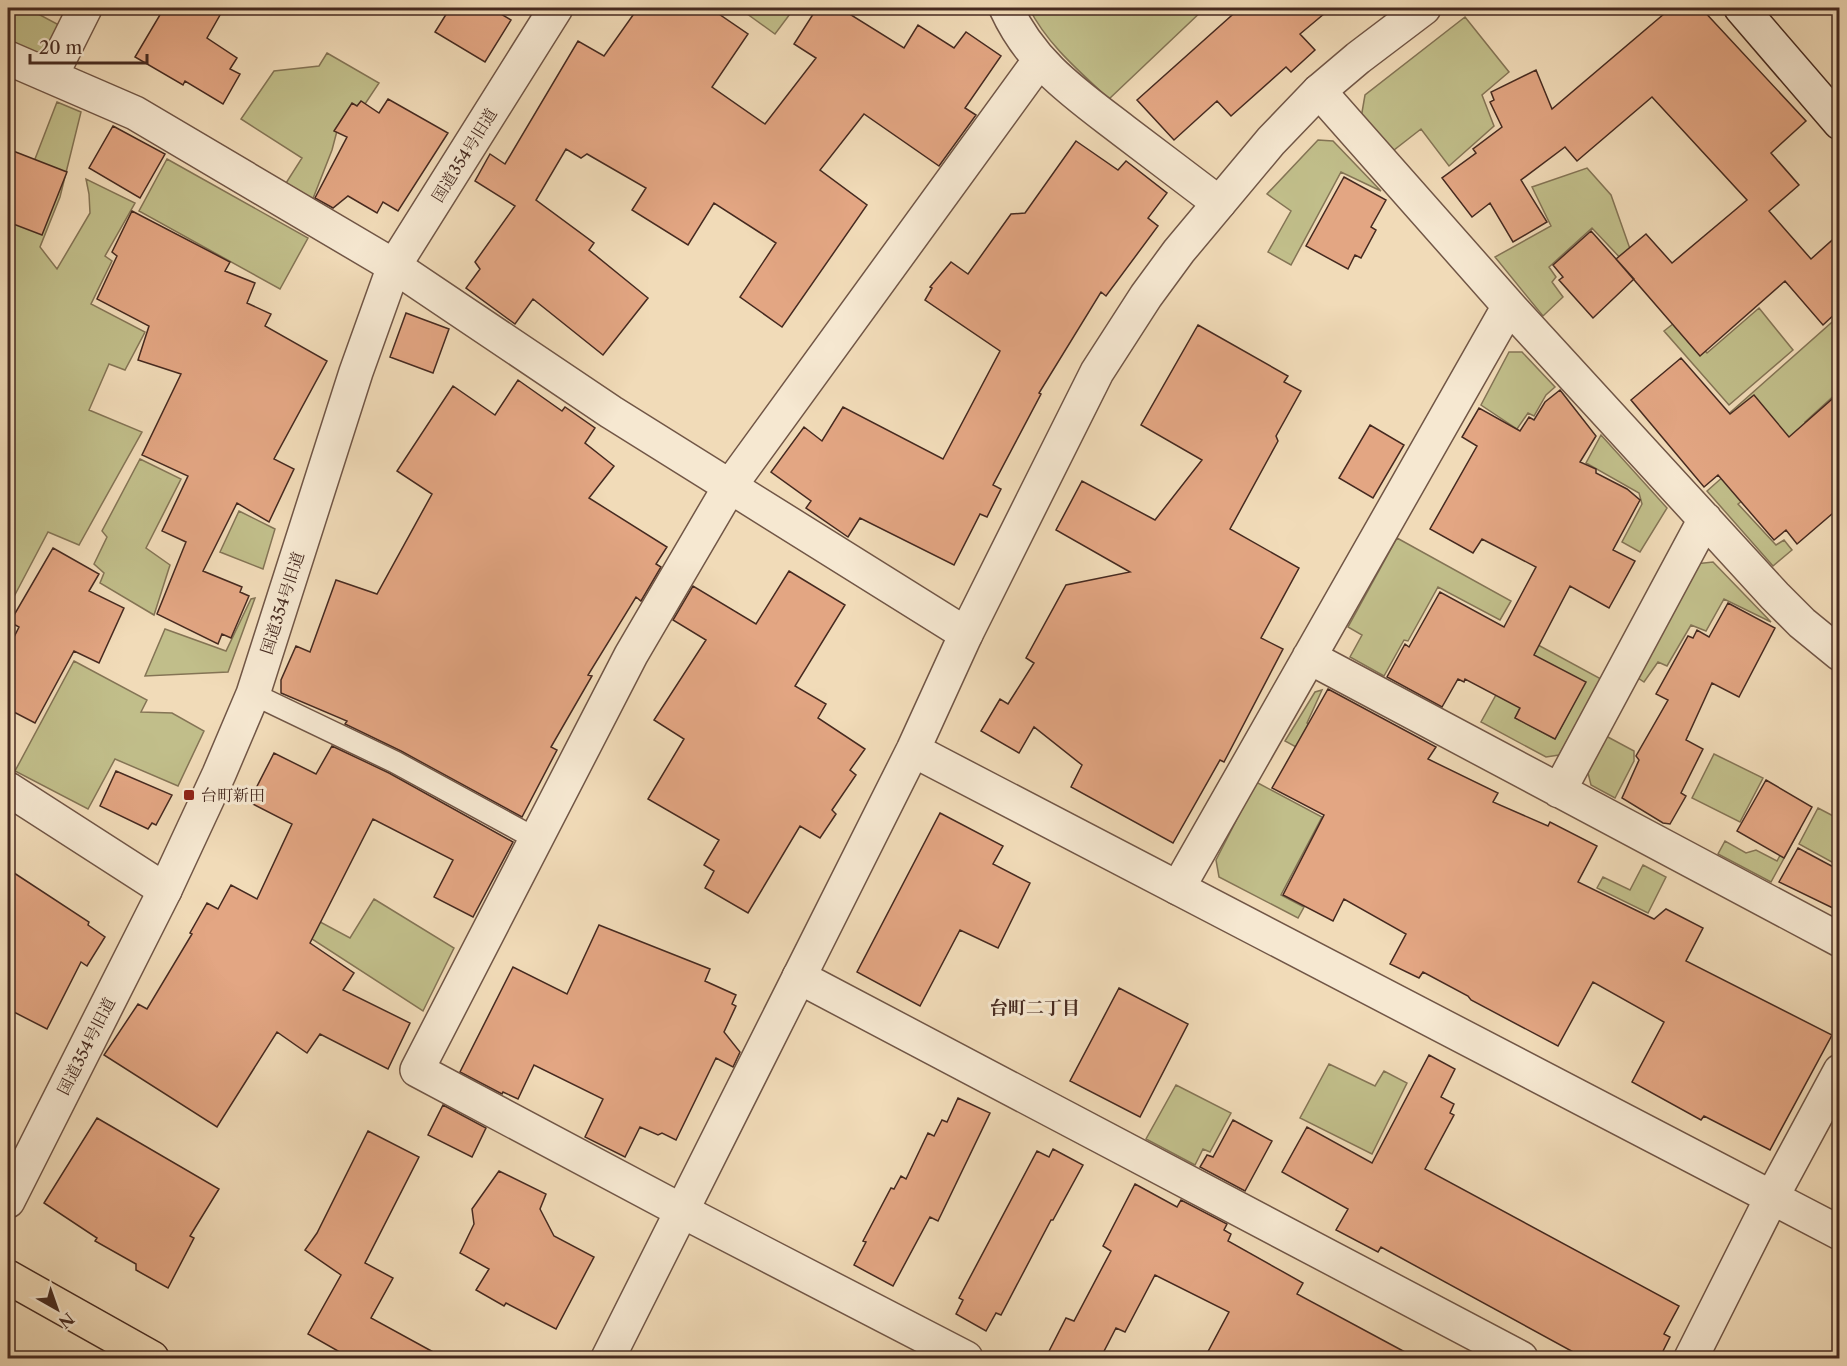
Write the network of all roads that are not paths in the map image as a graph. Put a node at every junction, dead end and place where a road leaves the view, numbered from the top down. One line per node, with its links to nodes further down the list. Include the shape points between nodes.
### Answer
1 (85, 8): 8 (street)
2 (556, 8): 12 (street, 国道354号旧道)
3 (1006, 8): 7 (street)
4 (1424, 8): 9 (street)
5 (1741, 8): 10 (street)
6 (8, 58): 8 (street)
7 (1039, 61): 11 (street, via 1074,93); 14 (street)
8 (51, 76): 12 (street, via 135,112)
9 (1319, 92): 11 (street); 13 (street)
10 (1839, 123)
11 (1219, 203): 16 (street, via 1146,296 1097,372)
12 (394, 266): 14 (street, via 611,412); 19 (street, 国道354号旧道)
13 (1509, 306): 15 (street); 18 (street)
14 (730, 486): 16 (street); 23 (street, via 631,655)
15 (1705, 519): 17 (street, via 1802,623); 22 (street)
16 (966, 634): 20 (street)
17 (1839, 654)
18 (1309, 657): 22 (street); 24 (street)
19 (253, 694): 23 (lane, via 395,762); 25 (street, 国道354号旧道)
20 (913, 750): 24 (street); 27 (street)
21 (8, 789): 25 (street)
22 (1559, 790): 26 (street)
23 (536, 838): 31 (street, via 417,1070)
24 (1178, 888): 29 (street)
25 (165, 890): 30 (street, 国道354号旧道)
26 (1839, 940)
27 (799, 977): 31 (street); 37 (street)
28 (1839, 1071): 29 (street)
29 (1772, 1197): 32 (street); 38 (street)
30 (8, 1201)
31 (682, 1211): 35 (street); 36 (street)
32 (1839, 1233)
33 (8, 1277): 34 (main road)
34 (152, 1359)
35 (608, 1359)
36 (966, 1359)
37 (1521, 1359)
38 (1691, 1359)

